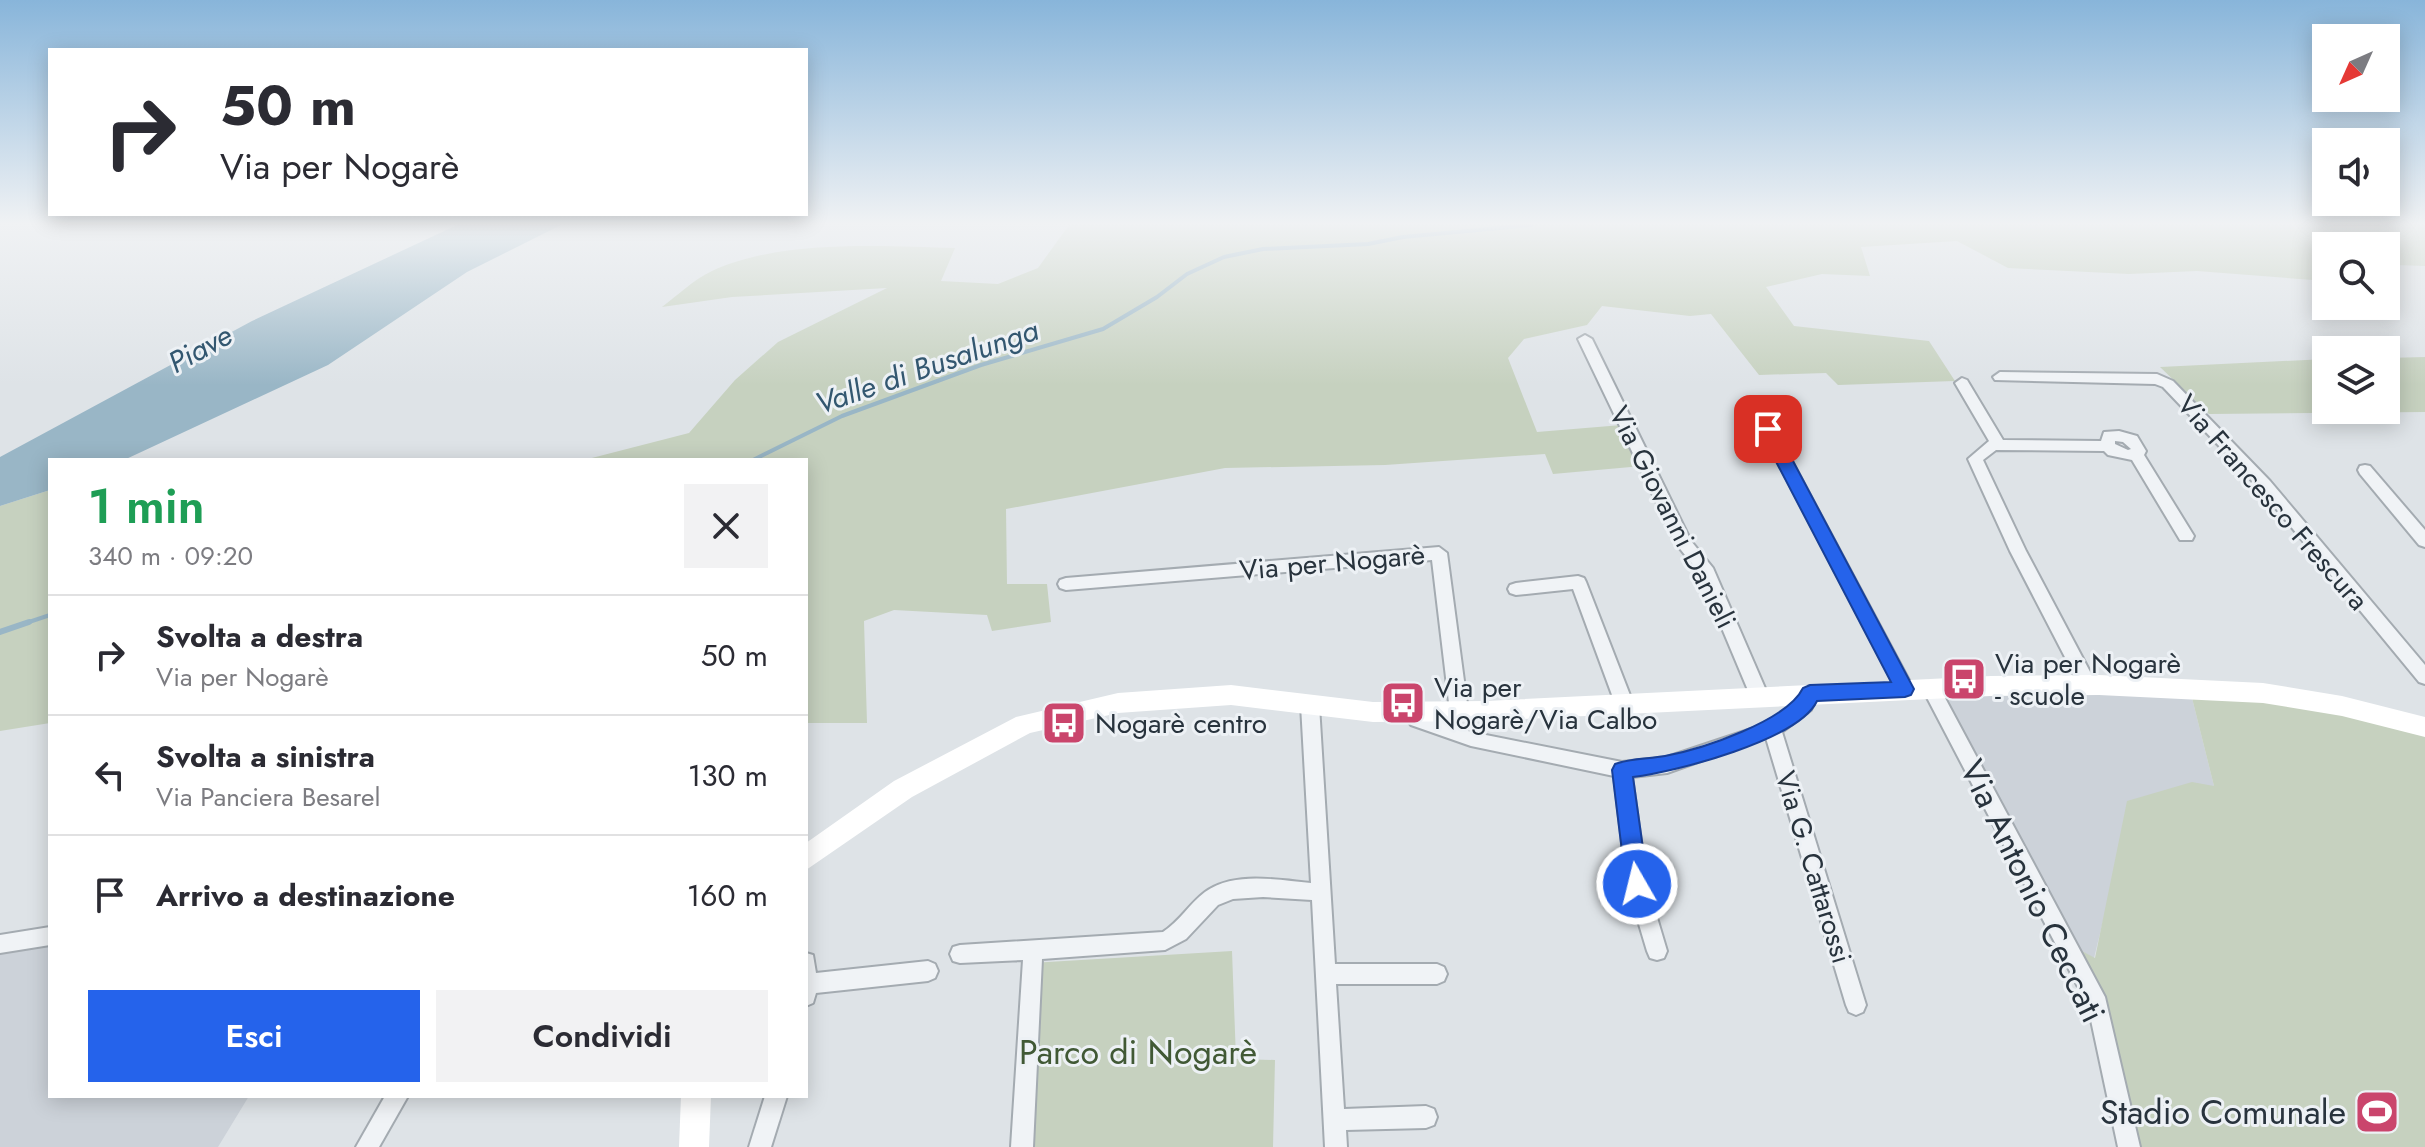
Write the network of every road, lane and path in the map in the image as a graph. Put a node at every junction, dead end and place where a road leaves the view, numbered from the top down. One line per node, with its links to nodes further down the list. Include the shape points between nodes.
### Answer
1 (1585, 339): 16 (street, Via Giovanni Danieli, via 1685,545 1705,568)
2 (2000, 377): 11 (street, Via Francesco Frescura, via 2157,379 2168,384 2265,485)
3 (1962, 383): 5 (street)
4 (1754, 403): 14 (street)
5 (1999, 445): 7 (street, via 2107,446 2120,455 2136,455); 12 (street, via 1975,459)
6 (2365, 470): 8 (street)
7 (2186, 536)
8 (2425, 541)
9 (1066, 584): 19 (street, Via per Nogarè, via 1439,553)
10 (1516, 589): 17 (street, via 1578,582)
11 (2425, 677)
12 (2088, 685): 13 (street); 21 (street, via 2263,693)
13 (1931, 688): 14 (street); 46 (street, Via Antonio Ceccati, via 2098,1004)
14 (1905, 689): 15 (street)
15 (1810, 693): 16 (street); 22 (street, via 1805,705)
16 (1759, 695): 17 (street)
17 (1624, 703): 19 (street)
18 (1310, 705): 20 (street); 24 (street, via 1231,695 1118,703 1032,721 903,789); 25 (street)
19 (1459, 711): 20 (street)
20 (1410, 712): 23 (street, via 1417,720 1471,739)
21 (2425, 727)
22 (1772, 729): 23 (street, via 1667,765); 35 (street, Via G. Cattarossi)
23 (1622, 770): 29 (street, via 1637,884)
24 (808, 857)
25 (1321, 892): 28 (street, via 1226,890 1165,941); 32 (street)
26 (48, 936): 27 (street)
27 (0, 944)
28 (1033, 950): 30 (street); 44 (street)
29 (1657, 951)
30 (960, 954)
31 (928, 971): 34 (street)
32 (1326, 974): 33 (street); 40 (street)
33 (1437, 974)
34 (808, 984)
35 (1856, 1005)
36 (396, 1098): 41 (street)
37 (696, 1098): 42 (street)
38 (775, 1098): 43 (street)
39 (1426, 1117): 40 (street)
40 (1334, 1120): 45 (street)
41 (367, 1147)
42 (694, 1147)
43 (760, 1147)
44 (1022, 1147)
45 (1336, 1147)
46 (2129, 1147)

